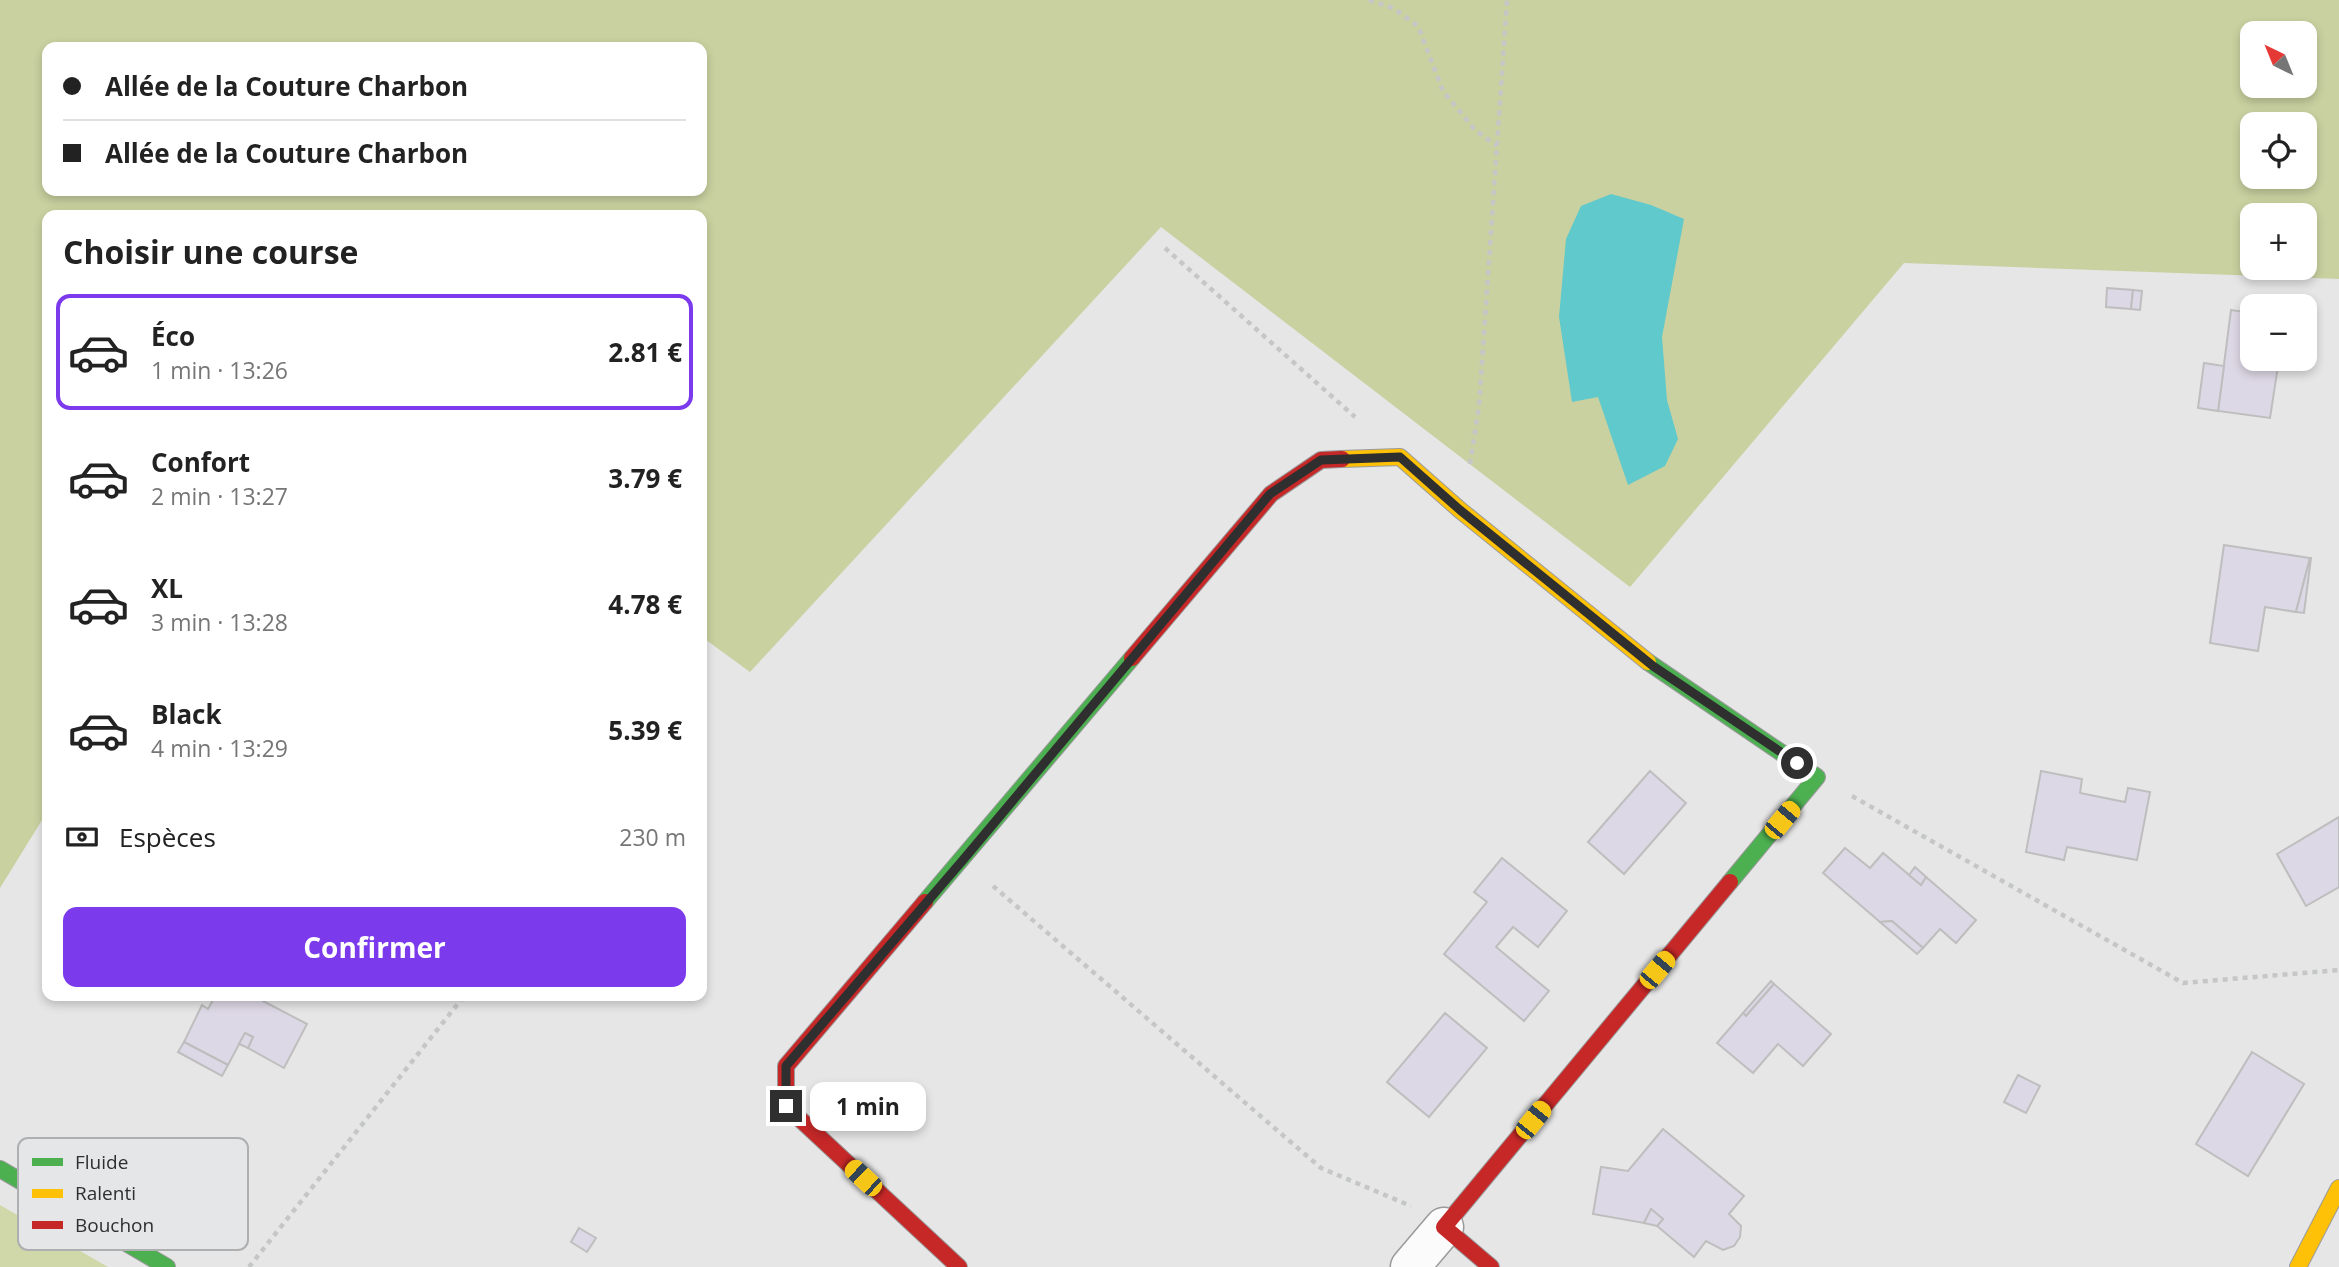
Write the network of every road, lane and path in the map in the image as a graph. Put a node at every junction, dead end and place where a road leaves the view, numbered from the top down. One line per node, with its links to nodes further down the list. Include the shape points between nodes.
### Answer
1 (1369, 0): 3 (path, via 1393,8 1418,26 1443,91 1475,130)
2 (1507, 0): 3 (path)
3 (1497, 146): 6 (path, via 1479,406)
4 (1165, 248): 5 (path)
5 (1400, 457): 6 (street); 8 (street, via 1321,460 1270,494)
6 (1460, 510): 7 (street, via 1653,666)
7 (1817, 777): 9 (path, via 2183,983); 14 (street)
8 (963, 860): 14 (path, via 1321,1168 1415,1208); 18 (street, via 786,1066 786,1106)
9 (2339, 970)
10 (460, 1001): 17 (path)
11 (0, 1169): 12 (street)
12 (18, 1180)
13 (2339, 1188): 21 (street)
14 (1444, 1227): 19 (street); 20 (street)
15 (138, 1250): 16 (street)
16 (167, 1267)
17 (249, 1267)
18 (959, 1267)
19 (1410, 1267)
20 (1491, 1267)
21 (2298, 1267)

